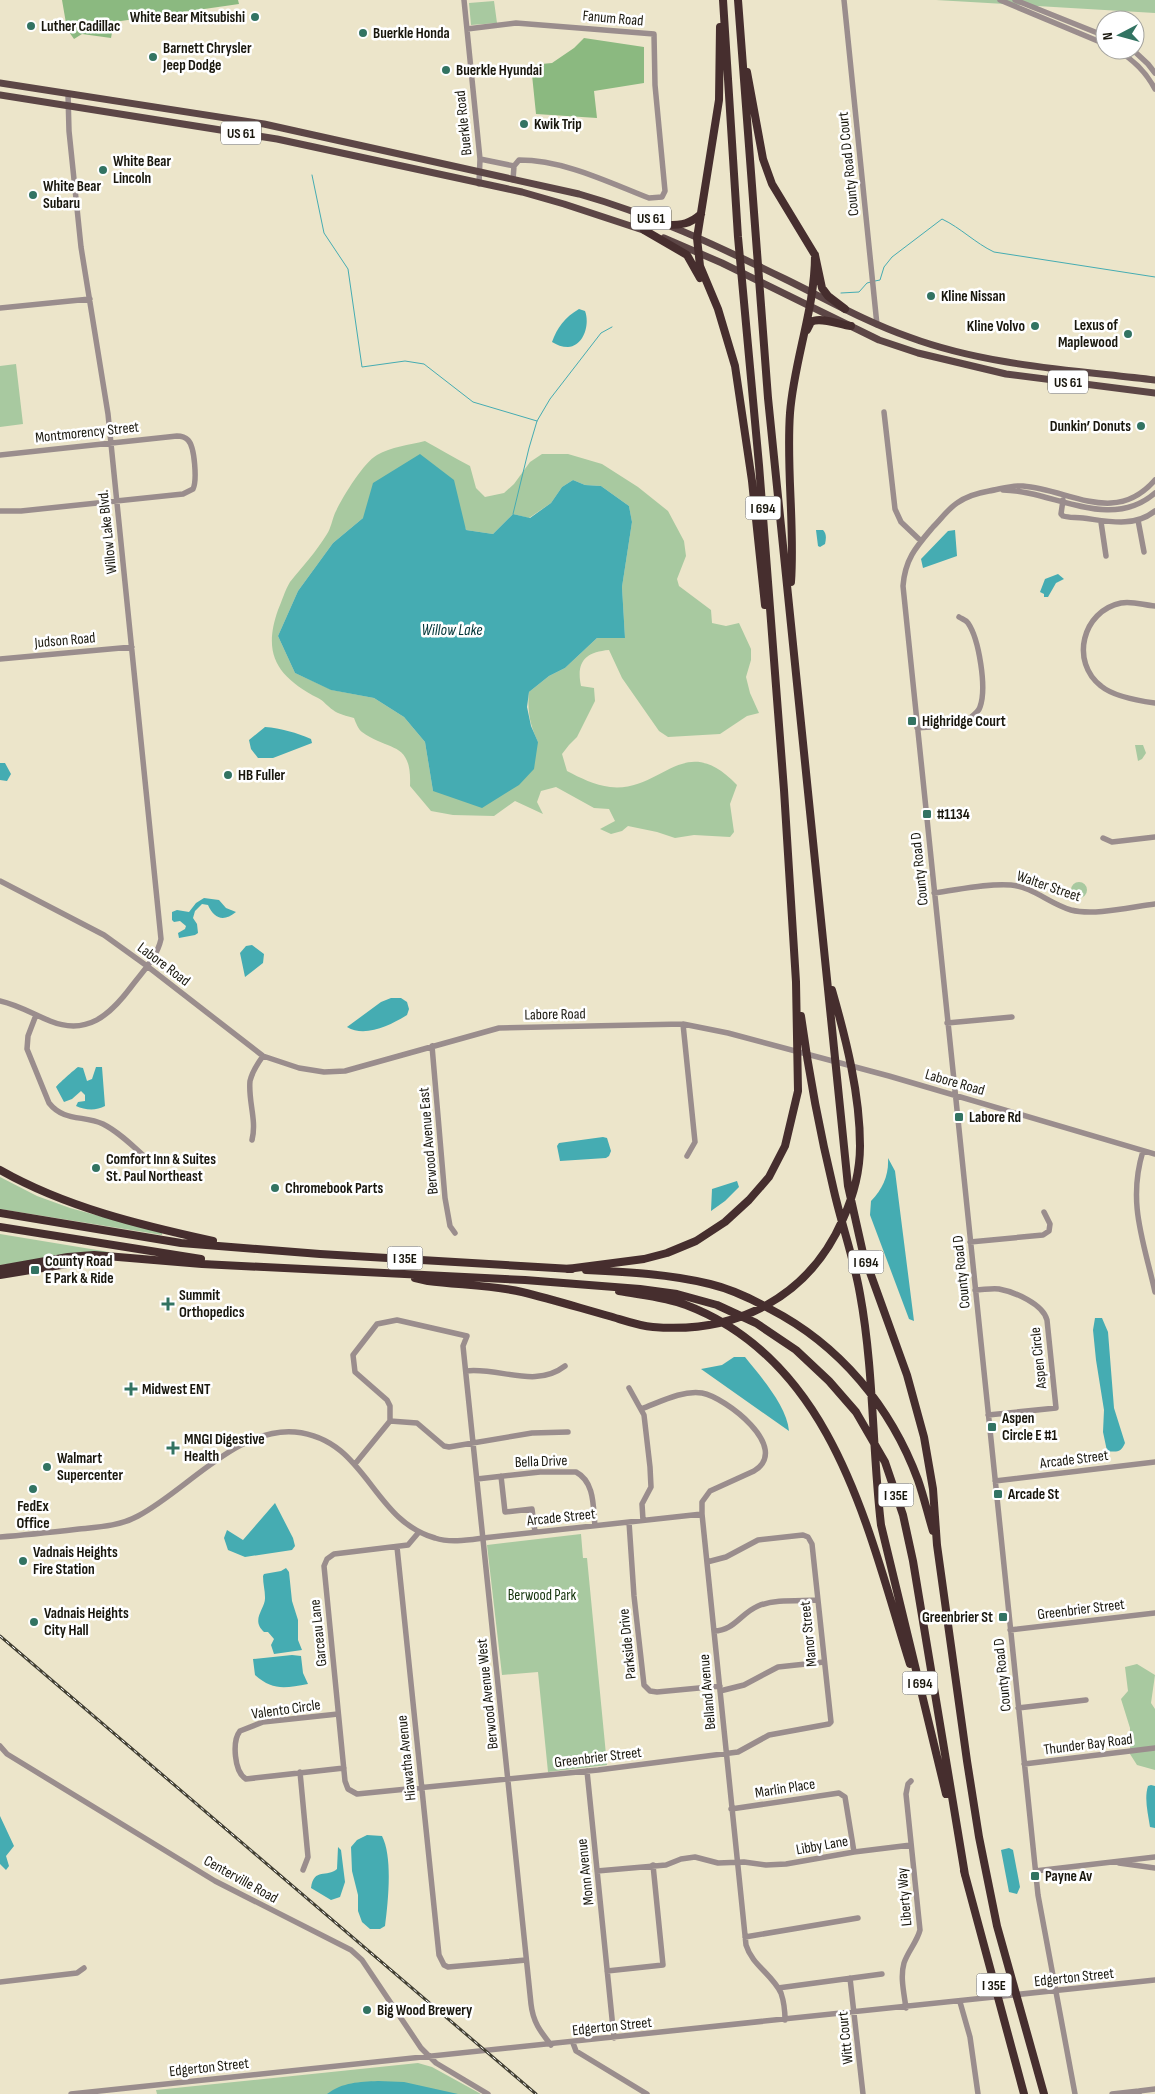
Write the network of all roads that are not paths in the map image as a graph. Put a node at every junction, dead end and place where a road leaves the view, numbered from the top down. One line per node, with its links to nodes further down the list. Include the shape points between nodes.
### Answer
1 (464, 0): 7 (street, Buerkle Road)
2 (722, 0): 26 (highway, via 719,100); 63 (highway, I 694, via 738,237)
3 (738, 0): 9 (highway, I 694)
4 (844, 0): 37 (street, County Road D Court)
5 (1000, 0): 10 (street)
6 (1015, 0): 8 (street)
7 (466, 29): 21 (street, Buerkle Road); 22 (street, Fanum Road, via 516,23 654,34 655,85 665,191 662,197 649,198 546,163 519,160)
8 (1095, 32)
9 (740, 33): 31 (highway, via 769,176); 57 (highway, I 694, via 760,308)
10 (1095, 40)
11 (1132, 60): 15 (street)
12 (1144, 60): 13 (street)
13 (1155, 73)
14 (0, 83): 16 (main road, US 61)
15 (1155, 89)
16 (68, 94): 18 (street, Willow Lake Blvd.); 19 (main road, US 61)
17 (0, 95): 18 (main road, US 61)
18 (69, 106): 20 (main road, US 61); 33 (street, Willow Lake Blvd., via 70,145)
19 (276, 126): 20 (main road, via 264,134 214,125); 23 (main road, US 61)
20 (208, 128): 25 (main road, US 61, via 277,139)
21 (480, 160): 22 (street); 23 (street, Buerkle Road)
22 (514, 166): 24 (street)
23 (480, 173): 24 (main road, US 61); 25 (street, Buerkle Road)
24 (513, 180): 27 (main road, US 61, via 600,200)
25 (479, 184): 28 (main road, US 61, via 543,198)
26 (701, 214): 27 (highway, via 691,222); 29 (highway)
27 (667, 225): 29 (main road, US 61)
28 (644, 230): 30 (main road, US 61); 39 (highway, via 687,255)
29 (697, 238): 30 (highway); 32 (main road, US 61)
30 (699, 253): 34 (main road, US 61); 39 (highway, via 700,266)
31 (815, 255): 32 (highway); 36 (highway, via 822,288)
32 (812, 292): 34 (highway); 36 (main road, US 61)
33 (90, 299): 35 (street); 44 (street, Willow Lake Blvd.)
34 (810, 305): 38 (main road, US 61); 40 (highway)
35 (0, 308)
36 (845, 309): 37 (main road, US 61)
37 (877, 325): 41 (main road, US 61, via 935,346 978,357)
38 (851, 326): 40 (highway, via 815,319 808,326); 42 (main road, US 61, via 879,340 958,364 1035,378)
39 (726, 331): 63 (highway, via 752,481)
40 (800, 351): 57 (highway, via 790,414)
41 (1155, 380)
42 (1155, 393)
43 (884, 412): 54 (street, via 895,508 901,522)
44 (111, 442): 45 (street, Montmorency Street); 49 (street, Willow Lake Blvd.); 49 (street, Montmorency Street, via 177,436 188,439 192,445 196,478 193,489 183,494)
45 (0, 455)
46 (1154, 481): 48 (street, via 1136,496 1110,504)
47 (1155, 493): 48 (street, via 1136,505 1114,511 1102,511)
48 (1063, 498): 53 (street, via 1063,516); 54 (street, County Road D, via 1022,486 973,494 957,503)
49 (117, 501): 50 (street); 60 (street, Willow Lake Blvd.)
50 (0, 511)
51 (1155, 511): 52 (street)
52 (1138, 520): 53 (street); 55 (street)
53 (1101, 522): 56 (street)
54 (921, 541): 64 (street, County Road D, via 908,561 903,586)
55 (1144, 552)
56 (1106, 556)
57 (790, 604): 71 (highway, I 694)
58 (1155, 606): 62 (street, via 1128,602 1103,611 1086,632 1083,654 1094,680 1112,693)
59 (959, 616): 64 (street, via 973,632 978,651 983,697 980,709 969,719 958,723)
60 (132, 646): 61 (street, Judson Road); 70 (street, Willow Lake Blvd., via 161,933 159,947)
61 (0, 659)
62 (1155, 702)
63 (779, 719): 72 (highway, I 694)
64 (917, 728): 68 (street, County Road D)
65 (1155, 837): 66 (street, via 1112,842)
66 (1103, 838)
67 (0, 881): 70 (street, Labore Road, via 104,935)
68 (934, 893): 69 (street, Walter Street, via 1011,885 1077,911); 76 (street, County Road D)
69 (1155, 904)
70 (147, 966): 74 (street, Willow Lake Blvd., via 116,1007 97,1020 81,1025 64,1025); 79 (street, Labore Road)
71 (827, 971): 97 (highway, via 856,1099 859,1161 847,1211 829,1247 812,1270 784,1294 755,1312 712,1324 651,1327 519,1292 428,1282); 123 (highway, I 694, via 848,1186 863,1253 917,1407 933,1489)
72 (796, 982): 95 (highway, via 798,1091 785,1146 769,1176 725,1222 696,1241 644,1259); 136 (highway, I 694, via 814,1102 832,1187 860,1292 870,1356 881,1525)
73 (0, 1001): 74 (street, Willow Lake Blvd.)
74 (36, 1015): 85 (street, via 27,1049 49,1103 61,1114 110,1128)
75 (1012, 1017): 76 (street)
76 (947, 1023): 80 (street, County Road D)
77 (683, 1024): 78 (street, Labore Road, via 500,1028); 80 (street, Labore Road); 84 (street, via 695,1142)
78 (432, 1046): 79 (street, Labore Road, via 345,1072 299,1068); 90 (street, Berwood Avenue East, via 445,1198 450,1226)
79 (263, 1056): 81 (street, via 250,1081 255,1129)
80 (955, 1095): 82 (street, Labore Road); 91 (street, County Road D)
81 (252, 1140)
82 (1143, 1151): 83 (street, Labore Road); 101 (street, via 1136,1180 1136,1203)
83 (1155, 1154)
84 (687, 1156)
85 (147, 1159)
86 (0, 1170): 92 (highway, via 42,1191 94,1210)
87 (1044, 1212): 91 (street, via 1050,1224 1049,1231 1043,1235)
88 (0, 1213): 92 (highway, I 35E, via 181,1242)
89 (0, 1226): 94 (highway, I 35E)
90 (455, 1233)
91 (970, 1242): 100 (street, County Road D)
92 (242, 1248): 95 (highway, I 35E)
93 (115, 1257): 94 (highway); 96 (highway, via 68,1257); 98 (highway)
94 (260, 1266): 97 (highway, I 35E)
95 (567, 1268): 123 (highway, I 35E, via 662,1275 712,1285 756,1301 791,1319 826,1345 855,1373 880,1404 896,1431 918,1480)
96 (0, 1269)
97 (404, 1274): 99 (highway, I 35E)
98 (0, 1275)
99 (603, 1286): 136 (highway, via 685,1304 735,1329 790,1379 816,1414 853,1487); 161 (highway, I 35E, via 678,1294 717,1305 756,1322 796,1350 856,1412 885,1462 903,1514)
100 (975, 1290): 106 (street, County Road D); 106 (street, Aspen Circle, via 1003,1290 1038,1306 1046,1318 1050,1348 1056,1408)
101 (1155, 1292)
102 (565, 1366): 103 (street, via 554,1374 532,1377)
103 (466, 1371): 107 (street, Berwood Avenue West, via 463,1346 466,1336 397,1320 377,1324 353,1354 355,1372 387,1400); 109 (street, Berwood Avenue West)
104 (629, 1388): 105 (street)
105 (642, 1409): 115 (street, via 683,1395 705,1394 745,1419 758,1433 764,1452 760,1466 710,1491 702,1502); 116 (street, via 652,1482 642,1504)
106 (988, 1416): 114 (street, County Road D)
107 (390, 1421): 109 (street, via 417,1423 444,1446); 111 (street)
108 (568, 1432): 109 (street, via 532,1433)
109 (474, 1442): 113 (street, Berwood Avenue West)
110 (1155, 1462): 114 (street, Arcade Street)
111 (355, 1464): 119 (street, Arcade Street, via 402,1522); 121 (street, Arcade Street, via 335,1446 316,1437 294,1432 266,1434 238,1447 138,1516 115,1525)
112 (501, 1476): 113 (street, Bella Drive); 118 (street, Bella Drive, via 576,1472 591,1489); 120 (street, via 505,1512 532,1509)
113 (477, 1479): 122 (street, Berwood Avenue West)
114 (995, 1481): 129 (street, County Road D)
115 (702, 1516): 116 (street, Arcade Street); 125 (street, Belland Avenue)
116 (642, 1520): 117 (street, Arcade Street)
117 (629, 1522): 118 (street, Arcade Street); 131 (street, Parkside Drive, via 644,1685 657,1692)
118 (595, 1526): 120 (street, Arcade Street)
119 (419, 1532): 122 (street, Arcade Street, via 436,1539 454,1541); 124 (street, Garceau Lane, via 408,1545)
120 (534, 1532): 122 (street, Arcade Street)
121 (0, 1537)
122 (484, 1538): 146 (street, Berwood Avenue West)
123 (937, 1545): 189 (highway, I 35E, via 967,1761 988,1882 999,1935)
124 (397, 1547): 134 (street, Garceau Lane, via 338,1554 325,1562); 148 (street, Hiawatha Avenue)
125 (707, 1562): 126 (street, Manor Street, via 726,1557 752,1542 803,1535 812,1544); 128 (street, Belland Avenue)
126 (817, 1600): 128 (street, via 764,1604 727,1629); 130 (street, Manor Street)
127 (1155, 1613): 129 (street, Greenbrier Street)
128 (714, 1630): 131 (street, Belland Avenue)
129 (1010, 1630): 133 (street, County Road D)
130 (824, 1662): 131 (street, via 778,1667 744,1685); 135 (street, Manor Street)
131 (720, 1689): 141 (street, Belland Avenue)
132 (1086, 1700): 133 (street)
133 (1018, 1708): 142 (street, County Road D)
134 (338, 1714): 143 (street, Garceau Lane); 145 (street, Valento Circle, via 263,1722 244,1728 237,1734 238,1769 243,1777 253,1780)
135 (831, 1722): 141 (street, Greenbrier Street, via 770,1735 744,1750)
136 (933, 1736): 161 (highway, I 694)
137 (0, 1746): 140 (street, Centerville Road)
138 (1155, 1748): 142 (street, Thunder Bay Road)
139 (0, 1752): 140 (street, Centerville Road)
140 (7, 1754): 180 (street, Centerville Road, via 215,1881 351,1950 362,1960)
141 (726, 1754): 144 (street, Greenbrier Street); 150 (street, Belland Avenue)
142 (1024, 1764): 160 (street, County Road D)
143 (344, 1768): 145 (street, Valento Circle); 149 (street, Garceau Lane, via 348,1788)
144 (587, 1771): 146 (street, Greenbrier Street); 159 (street, Monn Avenue)
145 (300, 1772): 158 (street, via 308,1857)
146 (508, 1780): 148 (street, Greenbrier Street); 164 (street, Berwood Avenue West)
147 (911, 1781): 151 (street, Liberty Way, via 906,1794)
148 (422, 1789): 149 (street, Greenbrier Street); 164 (street, Hiawatha Avenue, via 439,1956 444,1965)
149 (361, 1794)
150 (731, 1808): 152 (street, Marlin Place, via 836,1792 842,1794 846,1800); 154 (street, Belland Avenue)
151 (911, 1845): 152 (street, Libby Lane); 174 (street, Liberty Way, via 920,1930 903,1970)
152 (854, 1852): 154 (street, Libby Lane, via 786,1864)
153 (1155, 1857): 155 (street)
154 (737, 1862): 156 (street, via 718,1863 695,1857); 163 (street, Belland Avenue)
155 (1112, 1862): 157 (street); 160 (street)
156 (653, 1865): 159 (street); 166 (street, via 663,1965)
157 (1155, 1868)
158 (303, 1870)
159 (597, 1871): 166 (street, Monn Avenue)
160 (1035, 1871): 172 (street, County Road D)
161 (965, 1875): 188 (highway, I 35E)
162 (858, 1918): 163 (street)
163 (745, 1938): 171 (street, Belland Avenue, via 752,1958)
164 (526, 1960): 179 (street, Berwood Avenue West, via 534,2022)
165 (84, 1968): 170 (street, via 77,1973)
166 (608, 1971): 177 (street, Monn Avenue)
167 (882, 1974): 168 (street)
168 (850, 1978): 171 (street); 175 (street, Witt Court)
169 (1155, 1980): 172 (street, Edgerton Street)
170 (0, 1982)
171 (778, 1988): 176 (street, Belland Avenue)
172 (1055, 1992): 173 (street, Edgerton Street); 190 (street, County Road D)
173 (960, 2002): 174 (street, Edgerton Street); 187 (street, via 970,2037)
174 (906, 2008): 175 (street, Edgerton Street)
175 (855, 2013): 176 (street, Edgerton Street); 186 (street, Witt Court)
176 (786, 2020): 177 (street, Edgerton Street)
177 (614, 2038): 178 (street, Edgerton Street)
178 (572, 2043): 179 (street, Edgerton Street); 185 (street, via 576,2051)
179 (551, 2045): 180 (street, Edgerton Street)
180 (430, 2058): 183 (street, Edgerton Street); 184 (street, Centerville Road)
181 (1155, 2089): 182 (street)
182 (1139, 2092): 191 (street)
183 (76, 2094)
184 (488, 2094)
185 (647, 2094)
186 (864, 2094)
187 (978, 2094)
188 (1024, 2094)
189 (1044, 2094)
190 (1075, 2094)
191 (1112, 2094)

